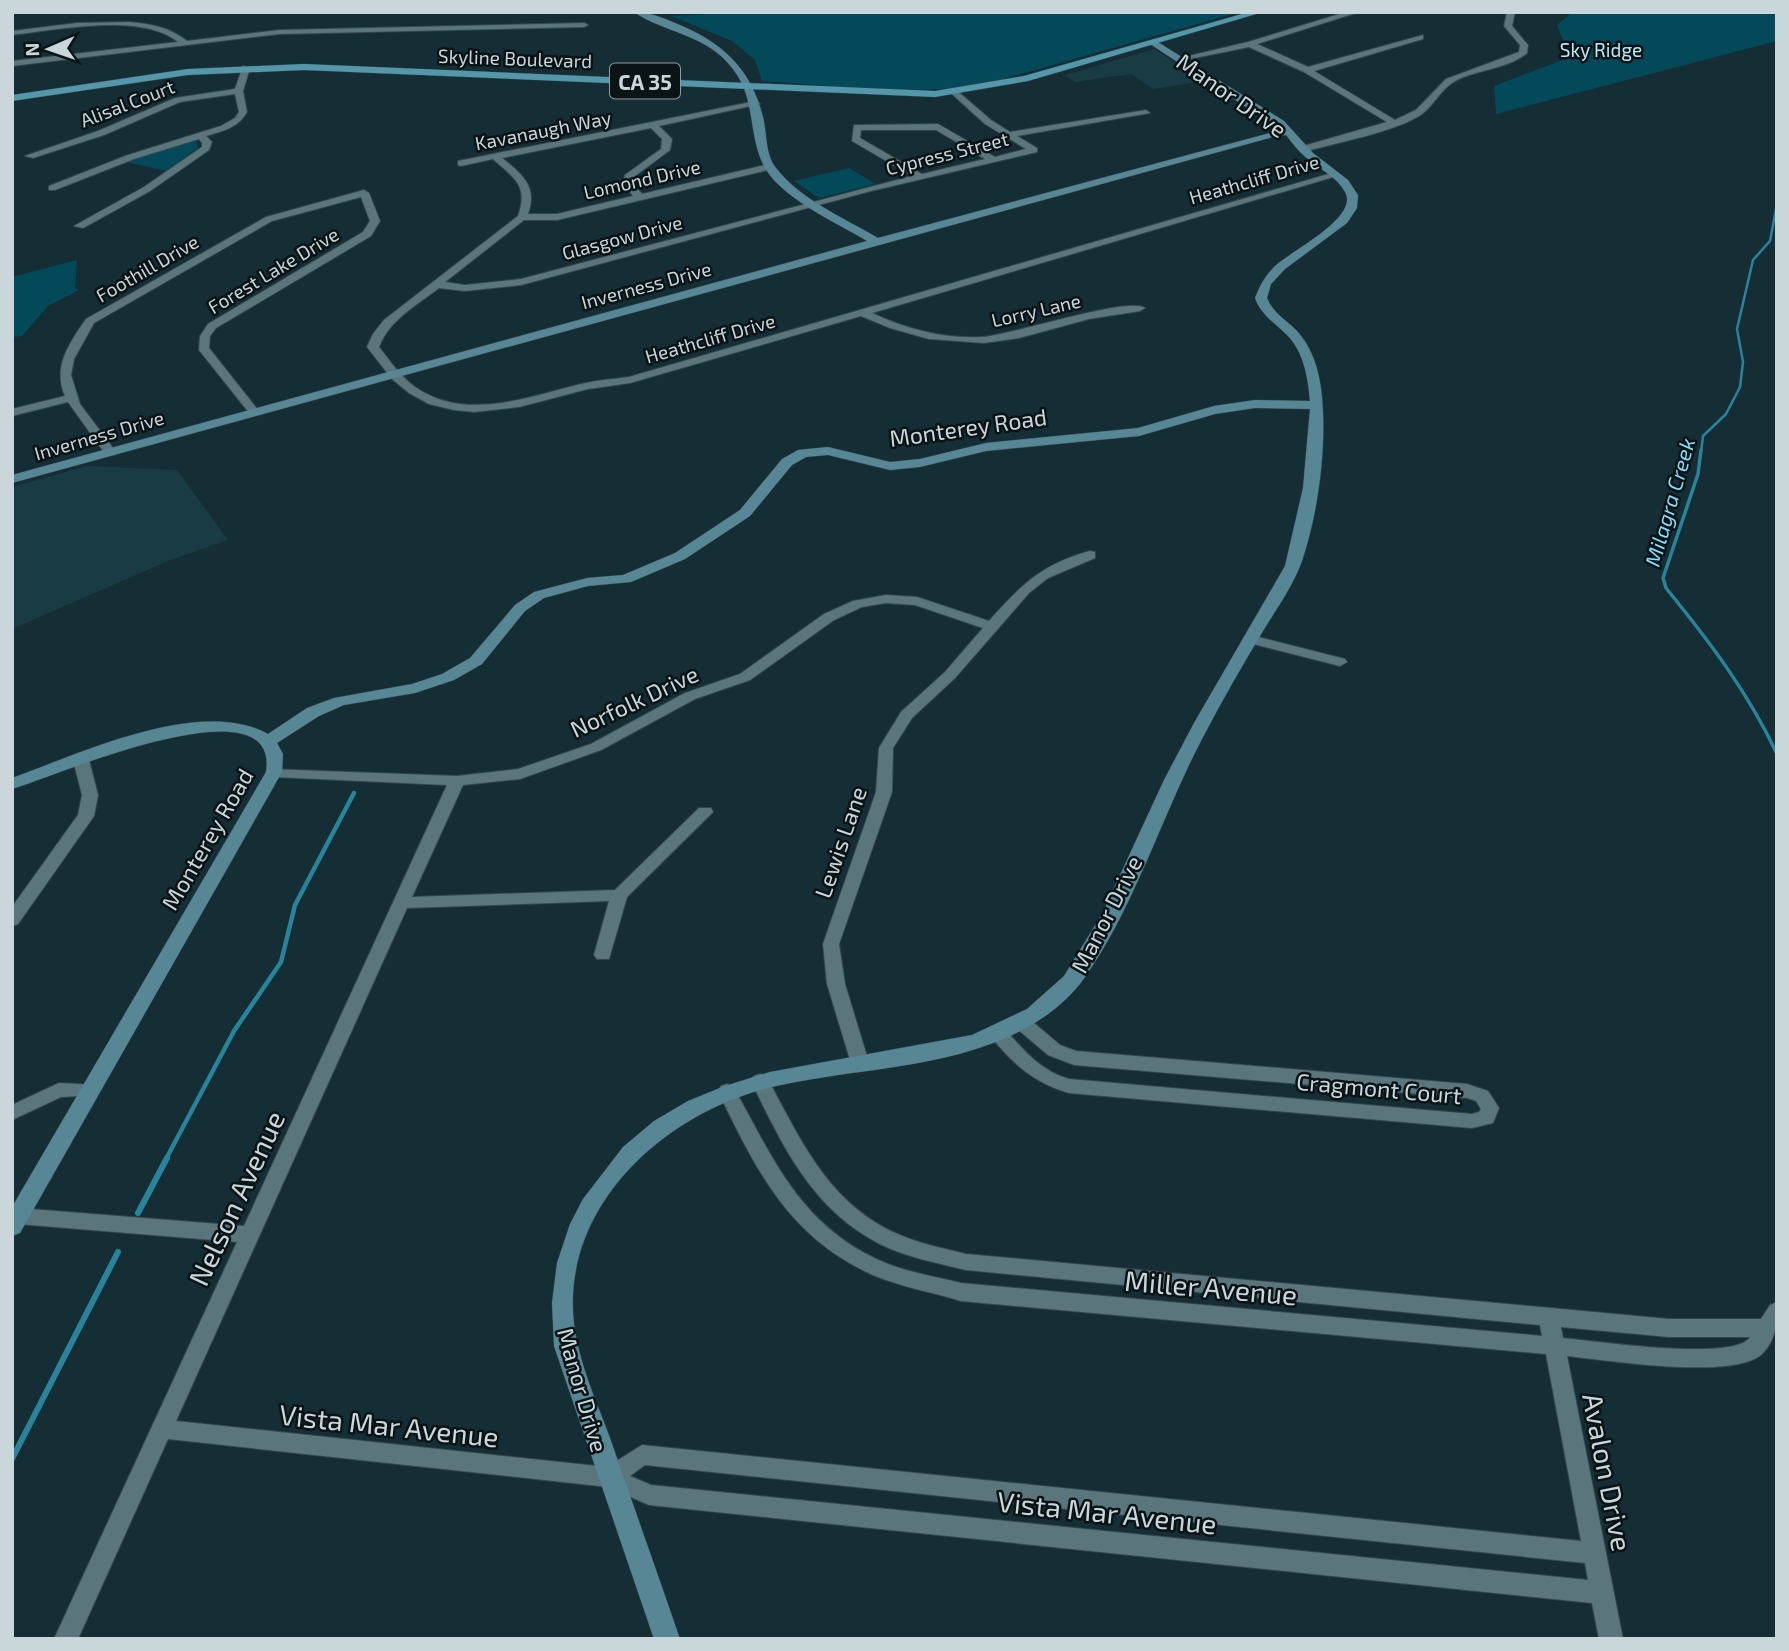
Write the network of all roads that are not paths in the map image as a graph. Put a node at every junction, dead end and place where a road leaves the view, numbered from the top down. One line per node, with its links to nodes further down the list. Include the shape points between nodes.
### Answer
1 (638, 12): 15 (street, via 718,47 731,56)
2 (1259, 12): 8 (main road, Skyline Boulevard / CA 35)
3 (1355, 12): 10 (street)
4 (1511, 12): 21 (street, via 1508,26 1524,45 1522,54 1457,76 1438,87 1430,103 1415,115)
5 (584, 25): 9 (street, via 460,23)
6 (12, 33): 9 (street, via 140,25 170,30)
7 (1420, 37): 14 (street)
8 (1153, 42): 11 (street, Manor Drive); 17 (main road, Skyline Boulevard / CA 35, via 1025,79)
9 (185, 43): 12 (street)
10 (1250, 44): 11 (street); 14 (street)
11 (1180, 59): 23 (street, Manor Drive)
12 (12, 64)
13 (246, 68): 15 (main road, Skyline Boulevard / CA 35, via 330,67); 16 (street); 18 (main road, Skyline Boulevard / CA 35, via 153,76)
14 (1307, 70): 21 (street)
15 (746, 85): 17 (main road, Skyline Boulevard / CA 35, via 901,94); 19 (street)
16 (239, 91): 25 (street, via 244,106 238,120); 27 (street, Alisal Court, via 178,100 101,134)
17 (955, 92): 24 (street, Cypress Street, via 988,122)
18 (12, 98)
19 (756, 104): 22 (street, Kavanaugh Way); 31 (street)
20 (1146, 113): 24 (street)
21 (1393, 122): 26 (street)
22 (654, 126): 28 (street, Kavanaugh Way); 36 (street, via 667,139 665,150 630,175 629,184)
23 (1290, 132): 26 (street, Manor Drive); 40 (street, Inverness Drive)
24 (1011, 134): 29 (street, Cypress Street, via 1034,150)
25 (201, 136): 34 (street); 39 (street, via 206,148 148,190)
26 (1303, 149): 32 (street, Manor Drive)
27 (30, 156)
28 (497, 158): 30 (street, Kavanaugh Way); 38 (street, via 524,181 530,200)
29 (994, 160): 33 (street, Cypress Street); 33 (street, via 938,127 857,127 855,139)
30 (461, 163)
31 (769, 167): 36 (street, Lomond Drive); 37 (street)
32 (1335, 175): 43 (street, Heathcliff Drive); 46 (street, Manor Drive, via 1350,189 1352,208 1336,228 1281,267 1266,283 1261,298 1267,311 1303,348)
33 (923, 178): 37 (street, Cypress Street)
34 (52, 188)
35 (364, 193): 45 (street, Foothill Drive, via 268,219 90,321 71,345 64,370); 47 (street, Forest Lake Drive, via 375,221 367,234 212,326 205,336 203,348)
36 (640, 198): 38 (street, Lomond Drive, via 557,217)
37 (814, 203): 40 (street); 41 (street, Glasgow Drive, via 522,282 465,288)
38 (522, 217): 41 (street, Heathcliff Drive)
39 (79, 226)
40 (876, 242): 44 (street, Inverness Drive)
41 (436, 285): 44 (street, Heathcliff Drive, via 378,334 373,347)
42 (1140, 308): 43 (street, Lorry Lane, via 974,340 916,334)
43 (860, 312): 44 (street, Heathcliff Drive, via 630,380 585,386 504,408 433,402)
44 (395, 374): 47 (street, Inverness Drive)
45 (70, 398): 48 (street); 49 (street, Foothill Drive)
46 (1316, 411): 53 (street, Manor Drive, via 1296,557); 55 (street, Monterey Road, via 1232,408 1202,412 1139,432 986,447 890,466 828,451 803,453 787,462 745,513 680,556 626,579 562,587 539,595 520,608 475,661 448,677 415,688 340,701 313,712)
47 (254, 412): 49 (street, Inverness Drive)
48 (12, 413)
49 (110, 452): 50 (street, Inverness Drive)
50 (12, 479)
51 (1090, 555): 52 (street, Lewis Lane, via 1043,575)
52 (990, 626): 58 (street, Norfolk Drive, via 917,601 886,599 858,604 829,617 745,677 690,696 596,747 520,774); 67 (street, Lewis Lane, via 950,676 905,715 886,748 884,792 831,944 836,984)
53 (1250, 639): 54 (street); 65 (street, Manor Drive, via 1184,756 1083,965 1062,991)
54 (1340, 662)
55 (268, 742): 56 (street, via 229,727 191,728); 57 (street, Monterey Road, via 276,761)
56 (81, 760): 59 (street); 63 (street, via 90,795 86,816)
57 (274, 772): 58 (street, Norfolk Drive); 69 (street, Monterey Road)
58 (457, 781): 62 (street, Nelson Avenue)
59 (12, 784)
60 (705, 812): 61 (street)
61 (619, 895): 62 (street); 64 (street)
62 (402, 903): 73 (street, Nelson Avenue)
63 (12, 920)
64 (603, 956)
65 (1021, 1022): 66 (street, Manor Drive); 66 (street, Cragmont Court, via 1054,1050 1074,1058 1468,1091 1482,1096 1490,1108 1486,1118 1472,1121 1069,1086 1036,1073)
66 (998, 1033): 67 (street, Manor Drive, via 939,1051)
67 (860, 1063): 68 (street, Manor Drive)
68 (760, 1081): 70 (street, Manor Drive); 74 (street, Miller Avenue, via 794,1151 820,1190 862,1226 930,1255)
69 (91, 1090): 71 (street, via 59,1090); 72 (street, Monterey Road)
70 (727, 1091): 76 (street, Miller Avenue, via 769,1177 800,1214 836,1246 882,1270 961,1292); 78 (street, Manor Drive, via 669,1121 628,1155 594,1197 572,1244 562,1295 566,1346)
71 (12, 1113)
72 (15, 1222): 73 (street)
73 (250, 1235): 77 (street, Nelson Avenue)
74 (1549, 1317): 75 (street, Miller Avenue, via 1669,1328); 76 (street, Avalon Drive)
75 (1772, 1320): 76 (street, Miller Avenue, via 1755,1348 1720,1358)
76 (1554, 1348): 79 (street, Avalon Drive)
77 (161, 1429): 78 (street, Vista Mar Avenue); 81 (street, Nelson Avenue)
78 (610, 1477): 79 (street, Vista Mar Avenue, via 642,1455); 80 (street, Vista Mar Avenue, via 649,1495); 82 (street, Manor Drive)
79 (1593, 1553): 80 (street, Avalon Drive)
80 (1602, 1593): 83 (street, Avalon Drive)
81 (66, 1639)
82 (667, 1639)
83 (1611, 1639)

